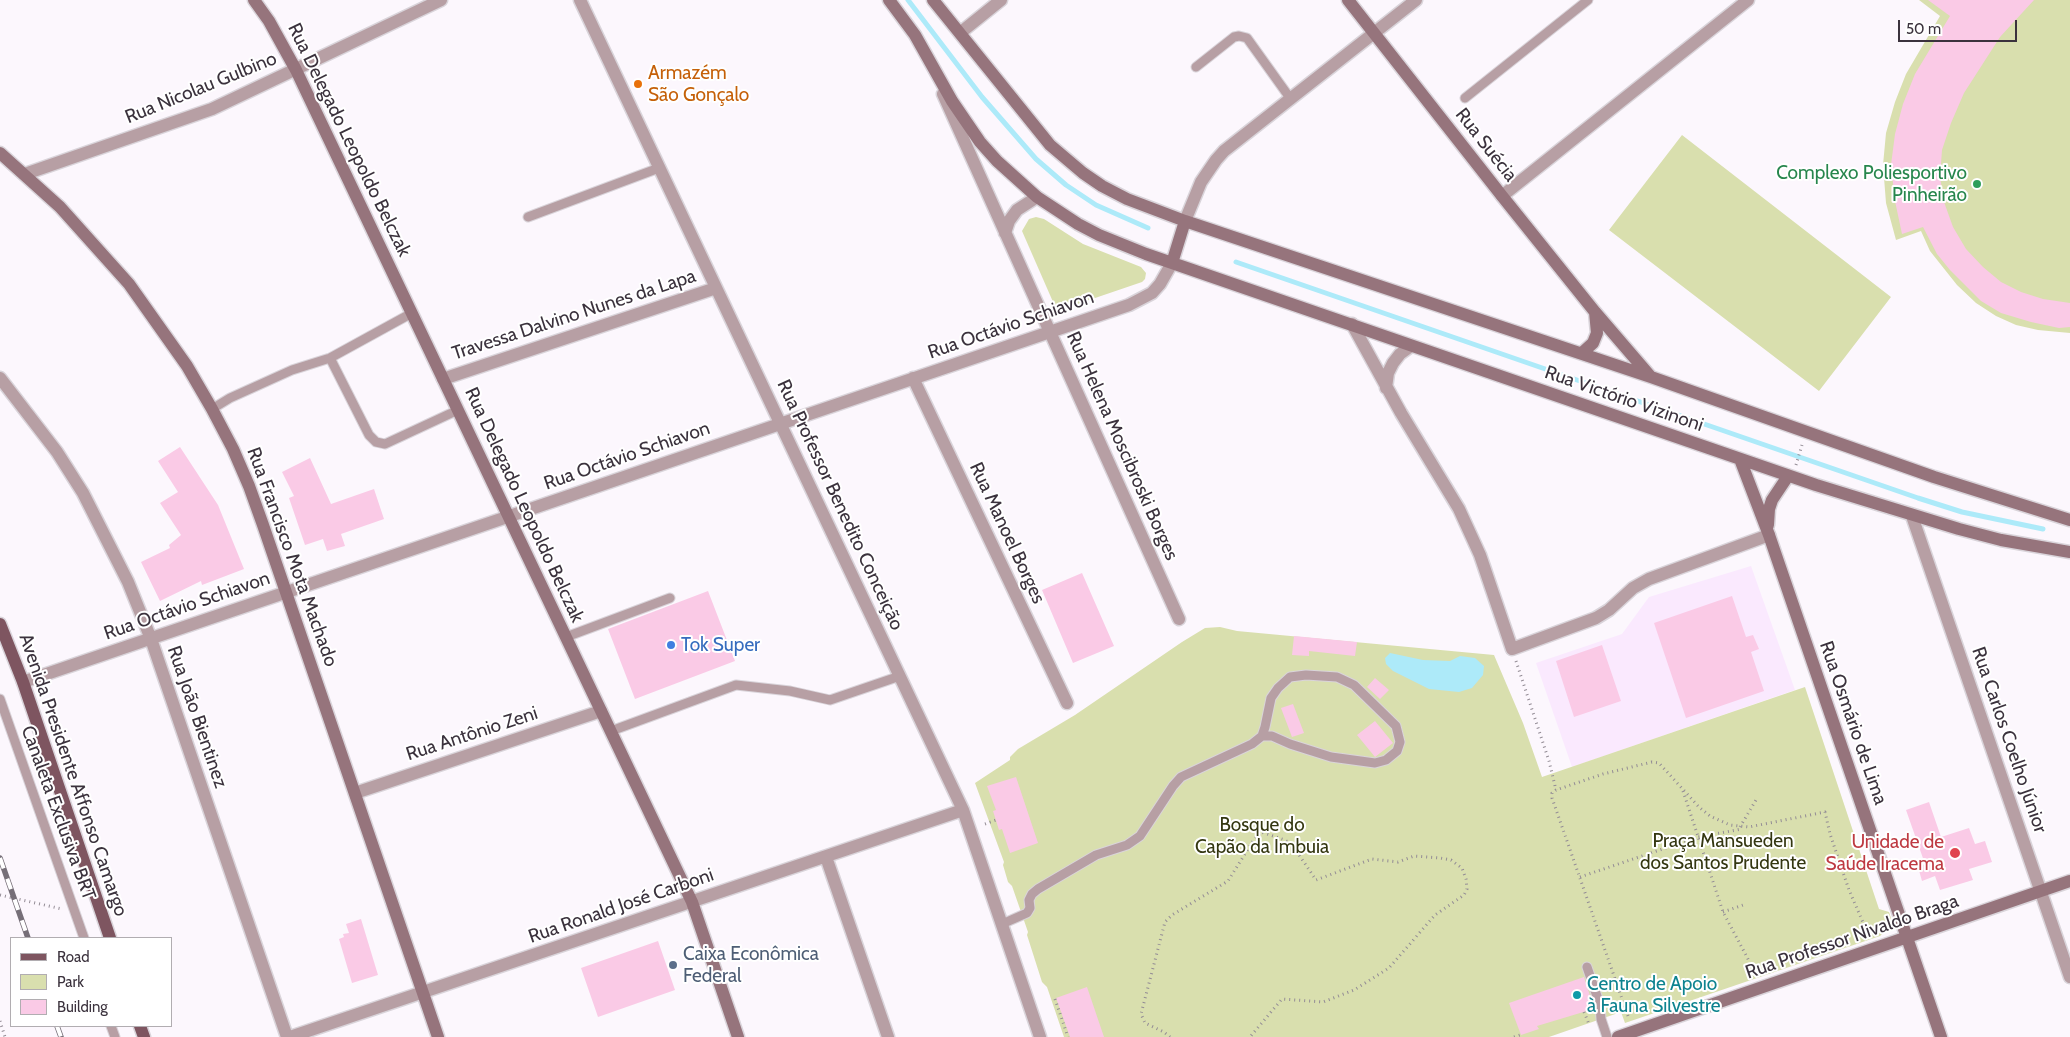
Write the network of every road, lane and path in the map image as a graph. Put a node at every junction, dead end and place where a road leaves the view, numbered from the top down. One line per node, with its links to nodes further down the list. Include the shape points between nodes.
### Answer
1 (254, 0): 15 (street, Rua Delegado Leopoldo Belczak, via 270,21)
2 (441, 0): 15 (street, Rua Nicolau Gulbino)
3 (580, 0): 19 (street, Rua Professor Benedito Conceição)
4 (889, 0): 13 (street, Rua Victório Vizinoni)
5 (933, 0): 12 (street, Rua Victório Vizinoni)
6 (1001, 0): 12 (street)
7 (1348, 0): 11 (street, Rua Suécia)
8 (1416, 0): 11 (street)
9 (1588, 0): 17 (lane)
10 (1748, 0): 21 (street)
11 (1374, 32): 16 (street); 21 (street, Rua Suécia)
12 (960, 33): 24 (street, Rua Victório Vizinoni, via 1037,130 1068,162 1127,199)
13 (920, 44): 22 (street, Rua Victório Vizinoni, via 980,142); 25 (street, Rua Helena Moscibroski Borges)
14 (1196, 67): 16 (lane, via 1234,37 1247,38)
15 (296, 70): 20 (street, Rua Nicolau Gulbino, via 212,109); 29 (street, Rua Delegado Leopoldo Belczak)
16 (1290, 98): 24 (street, via 1216,160 1201,182)
17 (1465, 98)
18 (0, 153): 20 (street, Rua Francisco Mota Machado)
19 (659, 168): 23 (lane); 27 (street, Rua Professor Benedito Conceição)
20 (25, 174): 40 (street, Rua Francisco Mota Machado, via 95,244 129,284 159,324)
21 (1502, 196): 28 (street, Rua Suécia)
22 (1037, 197): 25 (street, via 1017,210); 26 (street, Rua Victório Vizinoni, via 1099,235)
23 (528, 217)
24 (1185, 221): 26 (street); 33 (street, Rua Victório Vizinoni)
25 (1005, 233): 31 (street, Rua Helena Moscibroski Borges)
26 (1172, 263): 30 (street, Rua Victório Vizinoni); 31 (street, Rua Octávio Schiavon, via 1160,284 1141,300)
27 (716, 288): 38 (street, Travessa Dalvino Nunes da Lapa); 42 (street, Rua Professor Benedito Conceição)
28 (1595, 312): 33 (street, via 1597,333 1593,343); 35 (street, Rua Suécia)
29 (412, 313): 34 (lane); 38 (street, Rua Delegado Leopoldo Belczak)
30 (1352, 324): 32 (street, Rua Victório Vizinoni); 39 (street)
31 (1050, 332): 37 (street, Rua Octávio Schiavon); 53 (street, Rua Helena Moscibroski Borges)
32 (1411, 346): 39 (street, via 1393,363); 44 (street, Rua Victório Vizinoni)
33 (1582, 353): 35 (street, Rua Victório Vizinoni)
34 (330, 358): 40 (lane, via 292,370); 41 (lane, via 376,442 385,444)
35 (1651, 377): 48 (street, Rua Victório Vizinoni, via 1942,480)
36 (0, 378): 56 (street, Rua João Bientinez, via 57,452 83,493 128,582)
37 (913, 378): 42 (street, Rua Octávio Schiavon); 61 (street, Rua Manoel Borges)
38 (443, 379): 41 (street, Rua Delegado Leopoldo Belczak)
39 (1386, 388): 57 (street, via 1459,509 1480,555)
40 (212, 409): 51 (street, Rua Francisco Mota Machado, via 249,486)
41 (458, 410): 46 (street, Rua Delegado Leopoldo Belczak)
42 (780, 424): 46 (street, Rua Octávio Schiavon); 58 (street, Rua Professor Benedito Conceição)
43 (1804, 440): 45 (path)
44 (1740, 459): 45 (street, Rua Victório Vizinoni); 49 (street, Rua Osmário de Lima)
45 (1792, 473): 47 (street, Rua Victório Vizinoni); 49 (street, Rua Osmário de Lima, via 1778,489 1769,509)
46 (508, 516): 51 (street, Rua Octávio Schiavon); 55 (street, Rua Delegado Leopoldo Belczak)
47 (1912, 516): 50 (street, Rua Victório Vizinoni, via 2001,540); 78 (street, Rua Carlos Coelho Júnior)
48 (2066, 519)
49 (1769, 535): 57 (street, via 1649,578 1596,618); 88 (street, Rua Osmário de Lima)
50 (2070, 552)
51 (286, 592): 56 (street, Rua Octávio Schiavon); 67 (street, Rua Francisco Mota Machado)
52 (670, 598): 55 (lane)
53 (1179, 619)
54 (0, 624): 59 (main road, Avenida Presidente Affonso Camargo)
55 (566, 637): 62 (street, Rua Delegado Leopoldo Belczak)
56 (151, 639): 59 (street, Rua Octávio Schiavon); 101 (street, Rua João Bientinez)
57 (1512, 649): 66 (path)
58 (900, 676): 63 (lane, via 830,700 790,691 736,685); 69 (street, Rua Professor Benedito Conceição)
59 (23, 682): 87 (main road, Avenida Presidente Affonso Camargo)
60 (0, 699): 82 (lane, Canaleta Exclusiva BRT)
61 (1067, 703)
62 (601, 711): 63 (street, Rua Delegado Leopoldo Belczak); 67 (street, Rua Antônio Zeni)
63 (610, 731): 80 (street, Rua Delegado Leopoldo Belczak)
64 (1262, 736): 64 (lane, via 1272,736 1331,757 1375,763 1386,760 1400,742 1396,726 1354,685 1337,677 1306,675 1290,677 1278,688 1272,698); 84 (lane, via 1181,778 1140,836 1127,845 1096,855 1038,889 1029,900 1028,913)
65 (1682, 788): 66 (path, via 1659,763 1652,762); 72 (path, via 1710,816); 74 (path)
66 (1556, 790): 76 (path, via 1552,798)
67 (355, 793): 92 (street, Rua Francisco Mota Machado)
68 (1756, 800): 72 (path)
69 (963, 810): 75 (street, Rua Ronald José Carboni); 84 (street, Rua Professor Benedito Conceição)
70 (996, 820): 71 (path)
71 (985, 824)
72 (1740, 827): 73 (path)
73 (1749, 827): 74 (path); 85 (path, via 1825,812 1849,890)
74 (1698, 837): 76 (path); 83 (path)
75 (826, 857): 80 (street, Rua Ronald José Carboni); 104 (street)
76 (1580, 877): 95 (path)
77 (2070, 881): 78 (street, Rua Professor Nivaldo Braga)
78 (2041, 891): 88 (street, Rua Professor Nivaldo Braga); 91 (street, Rua Carlos Coelho Júnior)
79 (0, 895): 82 (path, via 62,909)
80 (692, 902): 92 (street, Rua Ronald José Carboni); 103 (street, Rua Delegado Leopoldo Belczak)
81 (1743, 905): 83 (path)
82 (74, 906): 86 (lane, Canaleta Exclusiva BRT)
83 (1723, 912): 90 (path)
84 (1002, 924): 105 (street, Rua Professor Benedito Conceição)
85 (1868, 934)
86 (84, 937)
87 (110, 937)
88 (1907, 938): 98 (street, Rua Professor Nivaldo Braga); 112 (street, Rua Osmário de Lima)
89 (1587, 967): 110 (lane)
90 (1756, 974)
91 (2070, 977)
92 (423, 992): 101 (street, Rua Ronald José Carboni); 102 (street, Rua Francisco Mota Machado)
93 (1055, 999): 106 (path)
94 (1584, 1012): 97 (path)
95 (1628, 1016)
96 (0, 1022): 100 (path)
97 (1590, 1030)
98 (1640, 1033): 111 (street, Rua Professor Nivaldo Braga)
99 (1520, 1035): 109 (path)
100 (5, 1037)
101 (288, 1037)
102 (438, 1037)
103 (738, 1037)
104 (888, 1037)
105 (1040, 1037)
106 (1068, 1037)
107 (1170, 1037): 108 (path, via 1145,1023 1141,1014 1165,922 1228,881 1261,832 1293,846 1316,880 1372,859 1398,862 1414,856 1440,858 1451,860 1462,868 1467,889 1464,895 1436,915 1389,968 1354,990 1323,1002 1282,999)
108 (1250, 1037)
109 (1514, 1037)
110 (1607, 1037)
111 (1618, 1037)
112 (1941, 1037)

